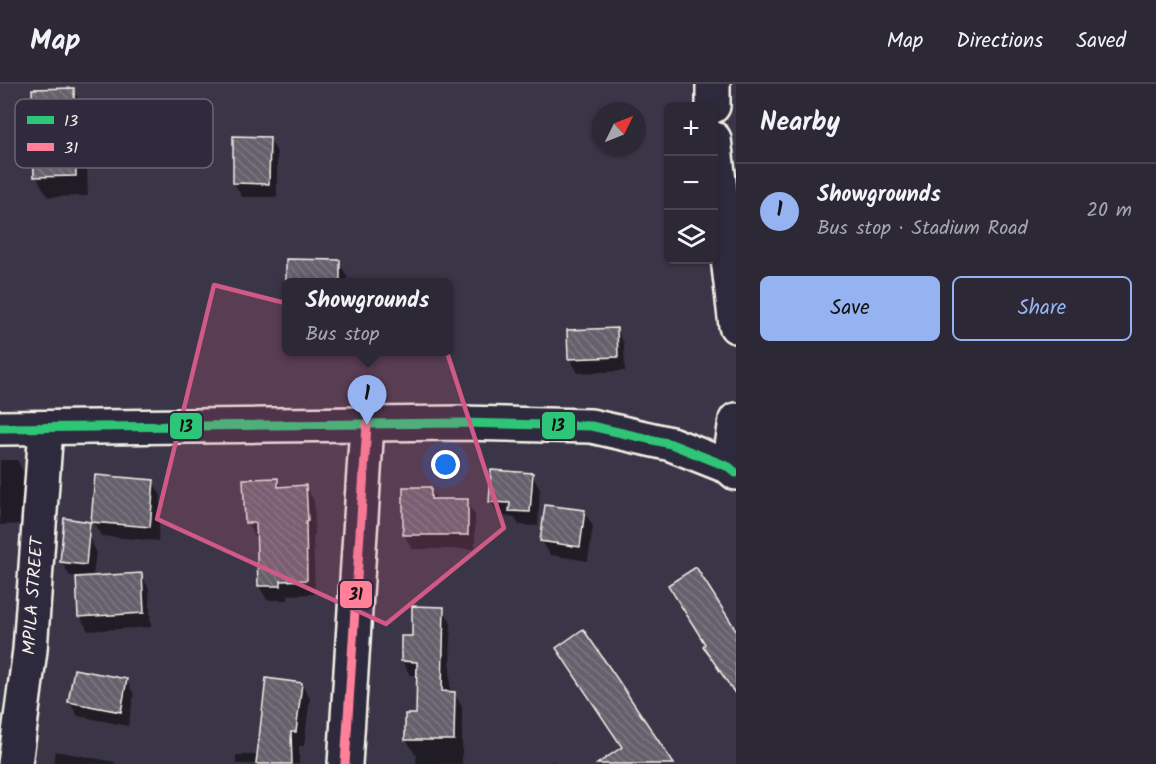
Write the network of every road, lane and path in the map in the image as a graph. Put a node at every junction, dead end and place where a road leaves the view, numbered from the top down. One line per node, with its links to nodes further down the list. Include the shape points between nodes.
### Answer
1 (713, 84): 2 (street)
2 (713, 102)
3 (716, 156): 4 (street)
4 (736, 326)
5 (736, 420): 9 (street)
6 (368, 424): 8 (street); 9 (street, via 591,426 671,444); 11 (street)
7 (0, 428): 8 (street)
8 (46, 428): 10 (street, MPILA STREET, via 30,650)
9 (732, 470)
10 (15, 764)
11 (345, 764)

